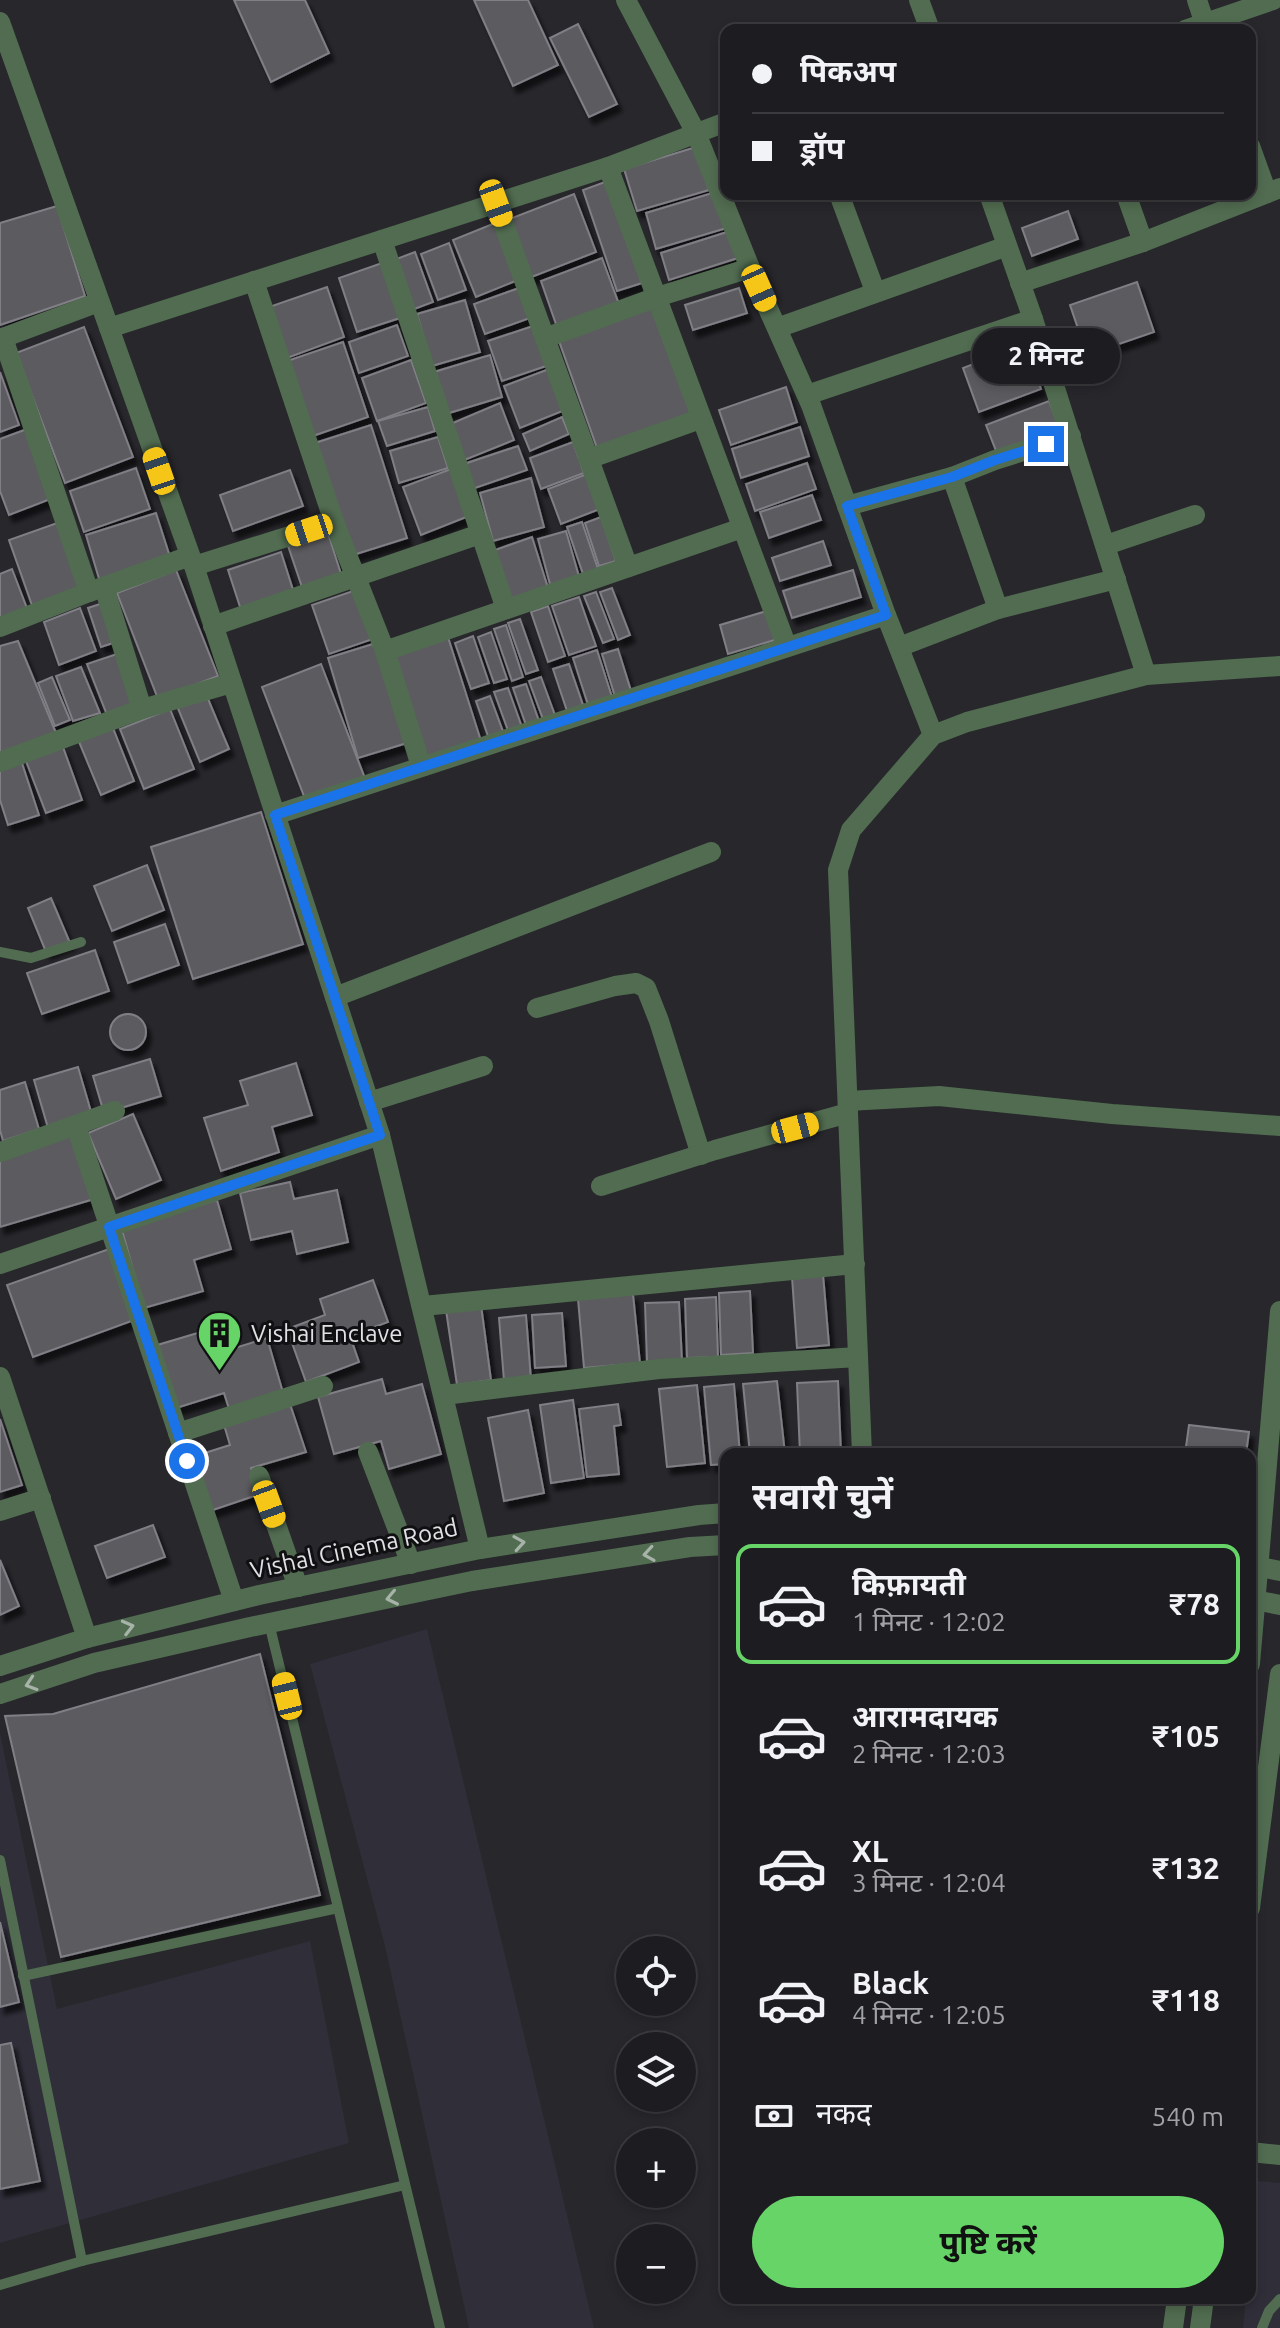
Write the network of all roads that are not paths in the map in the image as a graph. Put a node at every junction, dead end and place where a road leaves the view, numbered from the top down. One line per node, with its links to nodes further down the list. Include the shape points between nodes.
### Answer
1 (626, 0): 10 (street)
2 (919, 0): 6 (street)
3 (1197, 0): 7 (street)
4 (1273, 0): 8 (street)
5 (0, 22): 29 (street)
6 (928, 24)
7 (1205, 24)
8 (1213, 24)
9 (720, 124): 10 (street)
10 (696, 133): 12 (street); 14 (street)
11 (1256, 157): 13 (street)
12 (608, 167): 20 (street); 28 (street)
13 (1274, 190)
14 (720, 193)
15 (723, 200): 24 (street)
16 (841, 200): 27 (street)
17 (991, 200): 23 (street)
18 (1128, 200): 22 (street)
19 (1249, 200): 22 (street)
20 (496, 203): 21 (street); 34 (street)
21 (382, 240): 25 (street); 44 (street)
22 (1143, 242): 26 (street)
23 (1007, 246): 26 (street); 27 (street)
24 (750, 268): 28 (street); 32 (street)
25 (254, 281): 31 (street); 42 (street)
26 (1020, 283): 30 (street)
27 (875, 291): 32 (street)
28 (657, 297): 34 (street); 36 (street)
29 (99, 302): 31 (street); 33 (street)
30 (1033, 319): 35 (street); 37 (street)
31 (109, 328): 46 (street)
32 (777, 328): 35 (street)
33 (2, 338): 50 (street)
34 (545, 338): 38 (street)
35 (807, 395): 40 (street)
36 (700, 419): 38 (street); 43 (street)
37 (1071, 436): 39 (street); 45 (street)
38 (588, 459): 47 (street)
39 (952, 477): 40 (street); 52 (street)
40 (847, 506): 53 (street)
41 (1195, 515): 45 (street)
42 (334, 522): 46 (street); 48 (street)
43 (742, 528): 47 (street); 56 (street)
44 (480, 534): 48 (street); 51 (street)
45 (1106, 545): 49 (street)
46 (192, 561): 50 (street); 54 (street)
47 (628, 567): 51 (street)
48 (356, 577): 54 (street); 58 (street)
49 (1116, 579): 52 (street); 60 (street)
50 (96, 589): 55 (street); 62 (street)
51 (506, 609): 58 (street)
52 (998, 609): 57 (street)
53 (886, 615): 56 (street); 57 (street)
54 (213, 626): 61 (street)
55 (0, 627)
56 (787, 647): 65 (street)
57 (899, 647): 63 (street)
58 (385, 651): 65 (street)
59 (1280, 666): 60 (street)
60 (1146, 675): 63 (street)
61 (232, 683): 62 (street); 66 (street)
62 (142, 709): 64 (street)
63 (933, 735): 74 (street, via 851,830 838,870)
64 (0, 762)
65 (421, 766): 66 (street)
66 (275, 815): 70 (street)
67 (711, 852): 70 (street)
68 (81, 942): 69 (lane, via 31,958)
69 (0, 952)
70 (335, 997): 73 (street)
71 (537, 1008): 80 (street, via 615,986 636,983 646,988)
72 (483, 1066): 73 (street)
73 (369, 1102): 78 (street)
74 (848, 1107): 77 (street, via 939,1096); 80 (street); 84 (street)
75 (115, 1111): 76 (street)
76 (76, 1126): 79 (street); 82 (street)
77 (1280, 1126)
78 (380, 1135): 82 (street); 85 (street)
79 (0, 1152)
80 (701, 1155): 81 (street)
81 (601, 1186)
82 (109, 1227): 83 (street); 91 (street)
83 (0, 1264)
84 (855, 1264): 85 (street); 87 (street)
85 (423, 1306): 90 (street)
86 (1280, 1311): 99 (street)
87 (858, 1357): 90 (street, via 659,1369); 92 (street)
88 (0, 1377): 95 (street)
89 (323, 1386): 91 (street)
90 (444, 1395): 100 (street)
91 (178, 1433): 106 (street)
92 (862, 1448)
93 (368, 1452): 101 (street)
94 (259, 1476): 104 (street)
95 (41, 1498): 96 (street); 110 (street)
96 (0, 1511)
97 (720, 1513): 100 (street, Vishal Cinema Road, one-way to 97)
98 (720, 1545): 109 (street, one-way to 109, via 472,1581)
99 (1256, 1546)
100 (480, 1549): 101 (street, Vishal Cinema Road)
101 (411, 1564): 104 (street, Vishal Cinema Road)
102 (1256, 1566): 103 (street)
103 (1280, 1571)
104 (298, 1587): 105 (street, Vishal Cinema Road)
105 (259, 1595): 106 (street, Vishal Cinema Road); 109 (street)
106 (234, 1601): 110 (street, Vishal Cinema Road, one-way to 106)
107 (1256, 1601): 108 (street)
108 (1280, 1605)
109 (269, 1623): 111 (street); 117 (lane)
110 (87, 1638): 111 (street); 112 (street, Vishal Cinema Road)
111 (94, 1663): 114 (street, one-way to 114)
112 (0, 1666)
113 (1280, 1674): 116 (street)
114 (0, 1694)
115 (0, 1860): 118 (lane)
116 (1256, 1861)
117 (338, 1908): 118 (lane); 121 (lane)
118 (23, 1976): 122 (lane)
119 (1256, 2153): 120 (street)
120 (1280, 2155)
121 (405, 2185): 122 (lane); 127 (lane)
122 (82, 2261): 123 (lane)
123 (0, 2285)
124 (1280, 2299): 130 (lane)
125 (1176, 2304): 128 (street)
126 (1203, 2304): 129 (street)
127 (440, 2328)
128 (1173, 2328)
129 (1200, 2328)
130 (1262, 2328)

